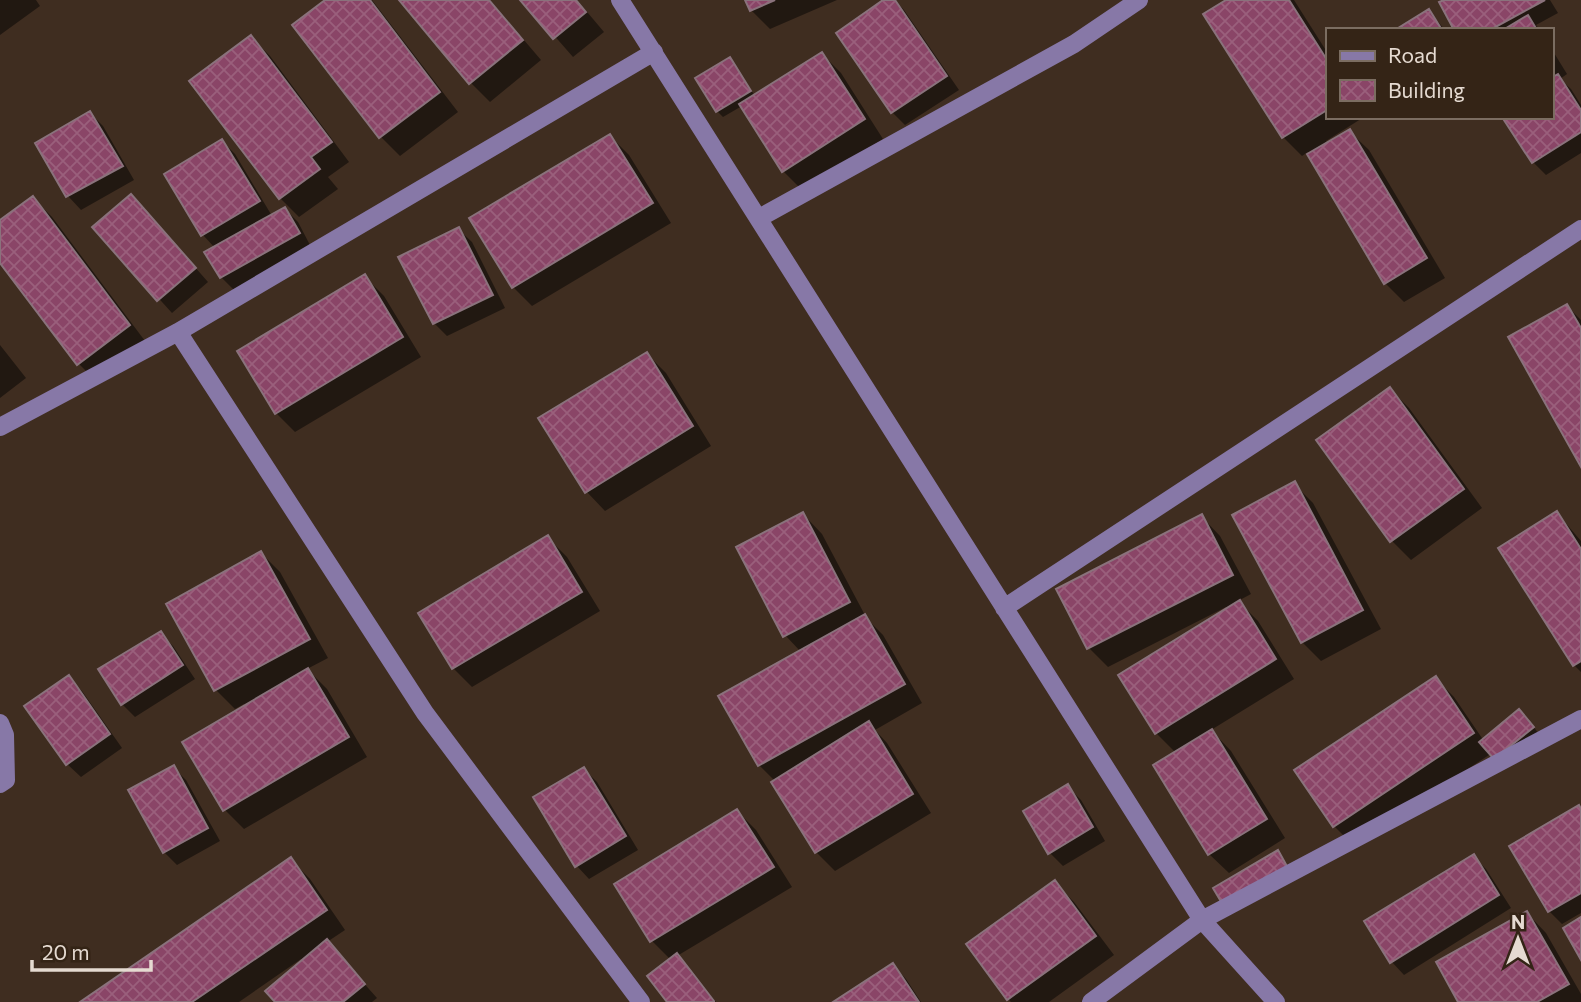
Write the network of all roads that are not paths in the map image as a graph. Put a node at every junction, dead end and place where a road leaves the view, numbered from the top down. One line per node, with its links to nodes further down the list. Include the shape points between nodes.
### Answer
1 (620, 0): 3 (street)
2 (1139, 0): 4 (street, via 1074,44)
3 (654, 52): 4 (street); 6 (street)
4 (759, 218): 8 (street)
5 (1581, 229): 8 (street)
6 (178, 332): 7 (street); 13 (street, via 425,713)
7 (0, 427)
8 (1004, 608): 12 (street)
9 (1581, 719): 12 (street)
10 (0, 723): 11 (street, via 5,735 6,780)
11 (0, 784)
12 (1202, 920): 14 (street); 15 (street)
13 (641, 1002)
14 (1091, 1002)
15 (1276, 1002)

